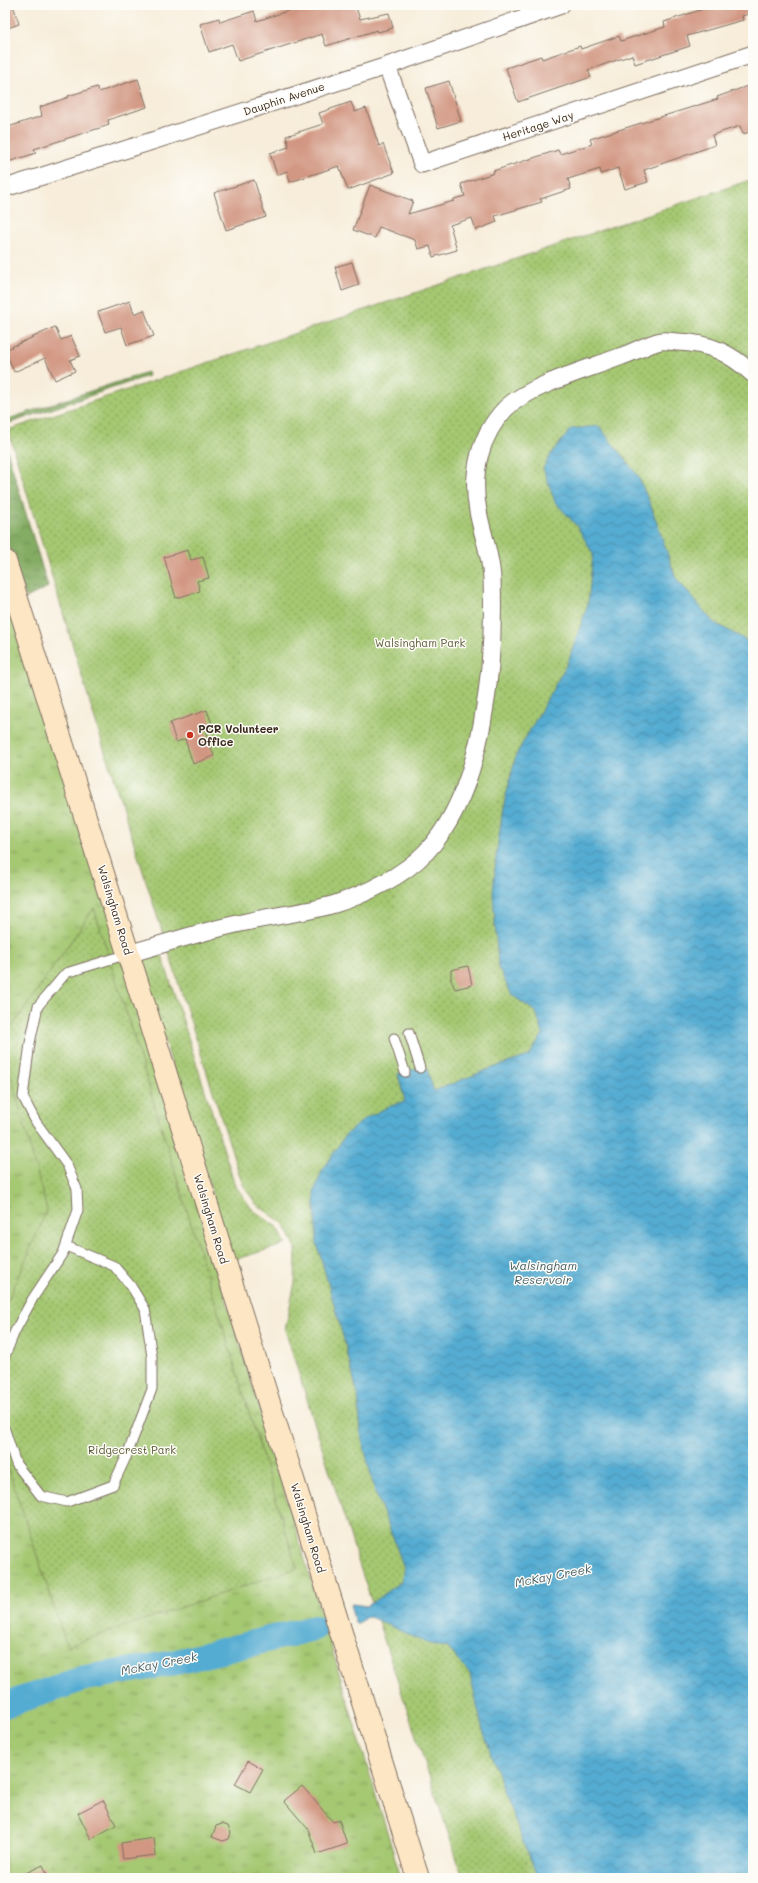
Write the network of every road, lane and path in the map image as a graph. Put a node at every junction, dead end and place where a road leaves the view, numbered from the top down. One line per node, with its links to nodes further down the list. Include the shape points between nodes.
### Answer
1 (561, 5): 3 (street, Dauphin Avenue)
2 (753, 54): 3 (street, Heritage Way, via 422,164)
3 (387, 66): 4 (street, Dauphin Avenue)
4 (5, 188)
5 (753, 374): 7 (street, via 737,360 712,347 688,342 662,341 528,392 508,407 490,427 479,456 475,485 478,513 488,548 492,578 489,677 479,742 468,783 446,825 427,851 406,868 371,889 349,898 334,904 198,933)
6 (5, 561): 7 (street, Walsingham Road)
7 (128, 954): 12 (lane, via 66,973 38,1006 30,1043 23,1097 36,1122 67,1165 77,1189 78,1210); 15 (street, Walsingham Road)
8 (409, 1033): 10 (lane)
9 (394, 1038): 11 (lane)
10 (420, 1068)
11 (405, 1072)
12 (66, 1246): 13 (lane, via 15,1332); 14 (lane, via 114,1266 131,1286 144,1309 152,1357 152,1389 113,1485 67,1502 41,1496 16,1464)
13 (5, 1356)
14 (5, 1430)
15 (418, 1878)

